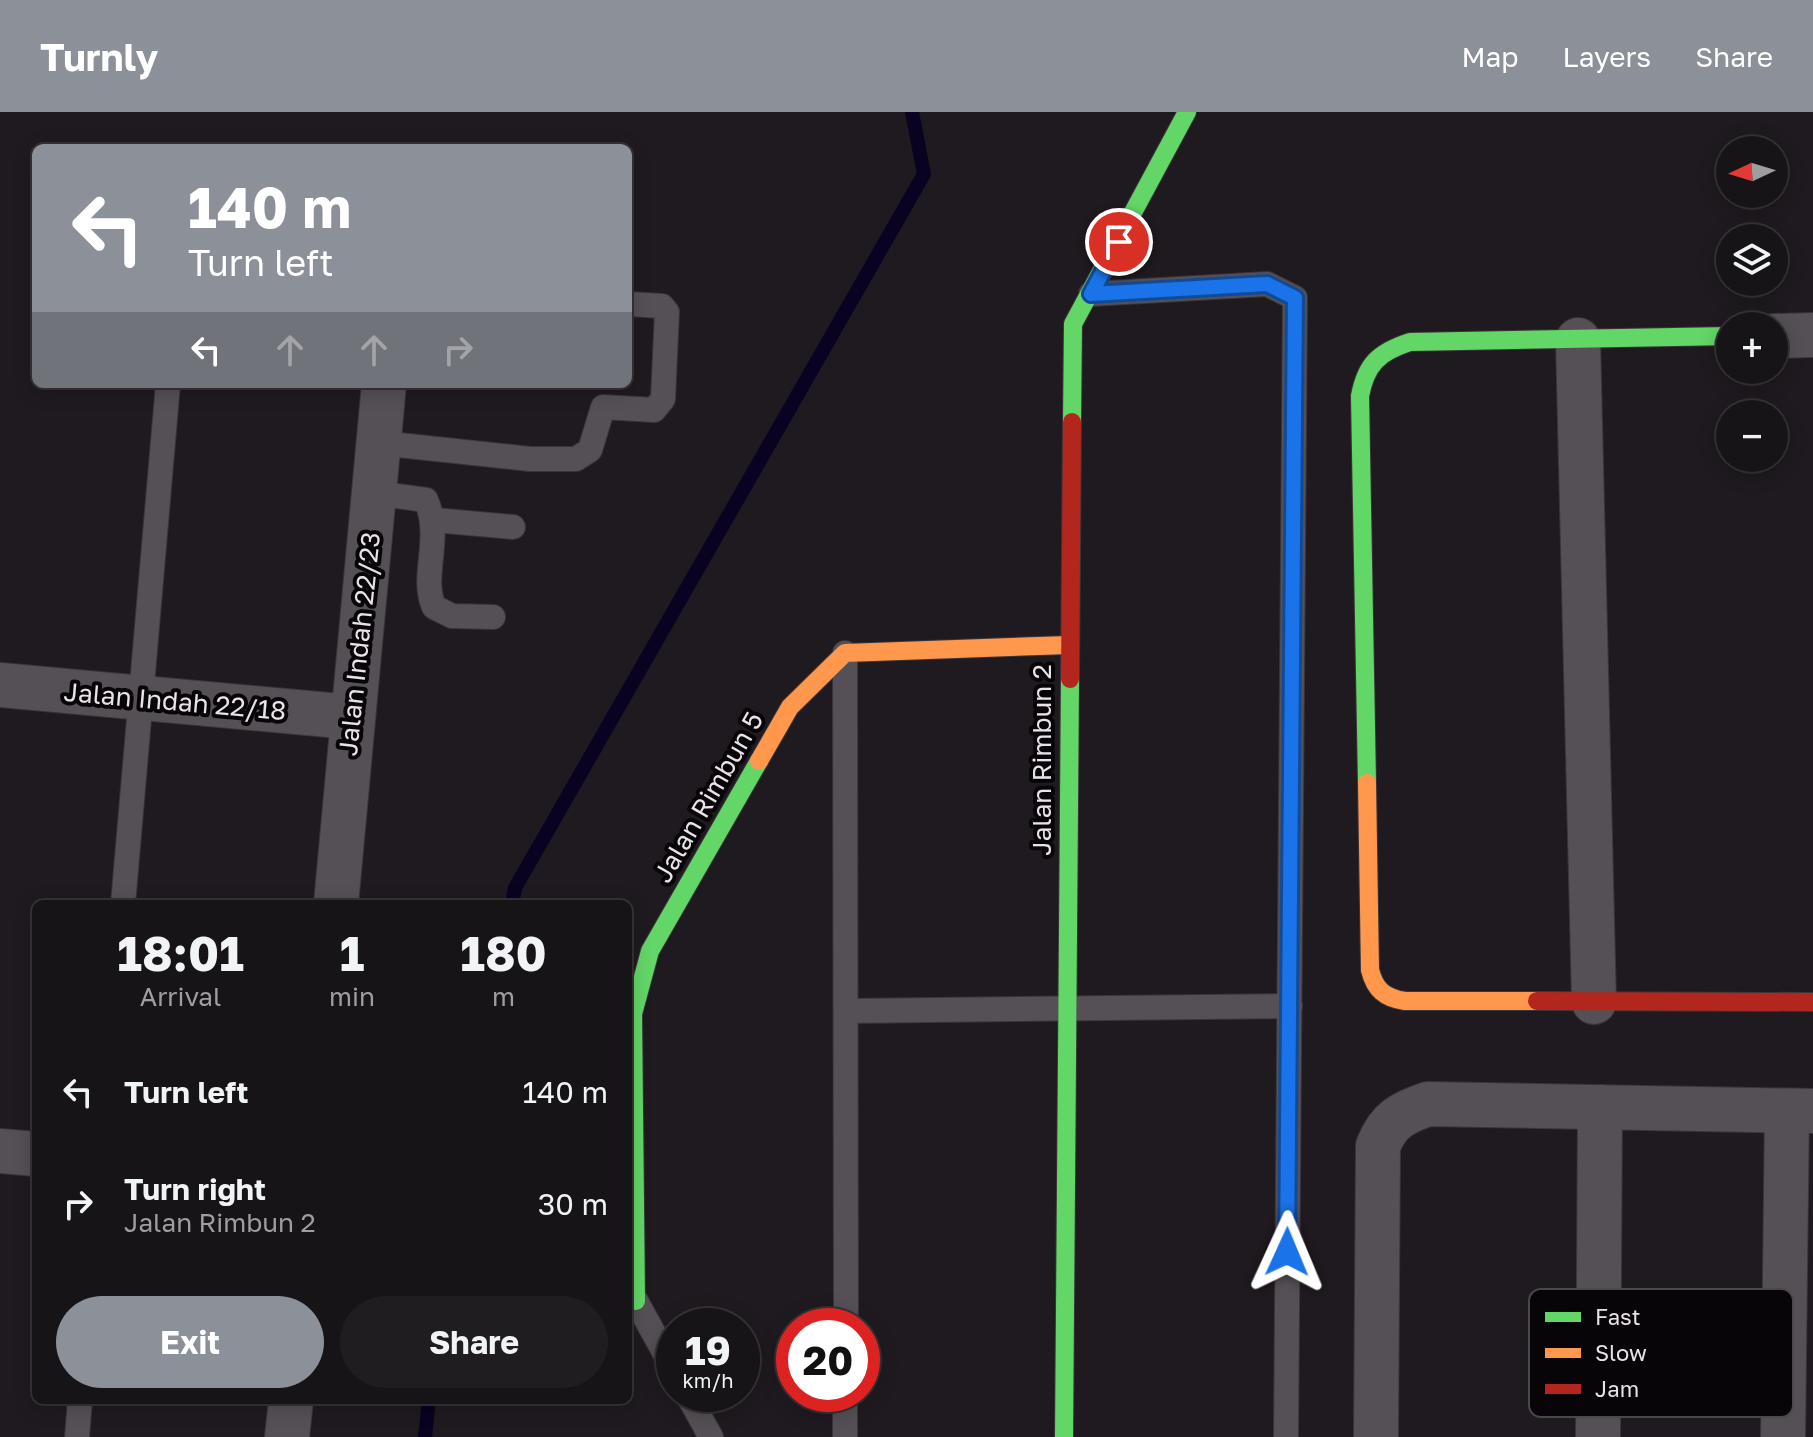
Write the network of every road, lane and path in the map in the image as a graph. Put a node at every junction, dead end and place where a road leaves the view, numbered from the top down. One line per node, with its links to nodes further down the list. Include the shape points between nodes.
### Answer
1 (1187, 112): 2 (street, Jalan Rimbun 2)
2 (1091, 294): 16 (street, Jalan Rimbun 2, via 1073,324); 25 (lane, via 1267,284 1295,298)
3 (632, 304): 10 (lane, via 662,306 667,312 663,399 654,410)
4 (1813, 335): 6 (street)
5 (1716, 336): 7 (street)
6 (1788, 336)
7 (1578, 340): 23 (street); 23 (street, via 1410,342 1380,351 1364,371 1360,396 1370,970 1373,984 1386,998 1405,1001)
8 (168, 388): 19 (lane)
9 (384, 388): 11 (street, Jalan Indah 22/23)
10 (603, 396): 11 (lane, via 590,450 576,459)
11 (380, 443): 12 (street, Jalan Indah 22/23)
12 (375, 493): 13 (lane, via 426,500); 20 (street, Jalan Indah 22/23)
13 (434, 520): 14 (lane); 15 (lane, via 428,594 434,607 452,616)
14 (513, 527)
15 (493, 617)
16 (1068, 645): 17 (street); 26 (street, Jalan Rimbun 2)
17 (845, 653): 27 (lane); 34 (street, Jalan Rimbun 5, via 790,707 650,951 633,1014)
18 (0, 685): 19 (street, Jalan Indah 22/18)
19 (141, 698): 20 (street, Jalan Indah 22/18); 21 (lane)
20 (351, 717): 22 (street, Jalan Indah 22/23)
21 (123, 900)
22 (336, 900)
23 (1594, 1002): 24 (street)
24 (1813, 1002)
25 (1290, 1006): 26 (lane); 48 (lane)
26 (1066, 1007): 27 (lane); 47 (street, Jalan Rimbun 2)
27 (848, 1011): 35 (lane)
28 (1600, 1107): 29 (street); 32 (street); 49 (street, via 1428,1104 1401,1113 1386,1127 1378,1146)
29 (1800, 1111): 33 (street)
30 (0, 1151): 31 (street)
31 (32, 1154)
32 (1599, 1289)
33 (1791, 1289)
34 (636, 1301): 36 (lane)
35 (846, 1308)
36 (656, 1337)
37 (80, 1404): 43 (lane)
38 (291, 1404): 44 (street)
39 (697, 1412): 45 (lane)
40 (845, 1412): 46 (lane)
41 (1598, 1417): 50 (street)
42 (1784, 1417): 51 (street)
43 (77, 1437)
44 (287, 1437)
45 (711, 1437)
46 (845, 1437)
47 (1064, 1437)
48 (1286, 1437)
49 (1376, 1437)
50 (1598, 1437)
51 (1783, 1437)

